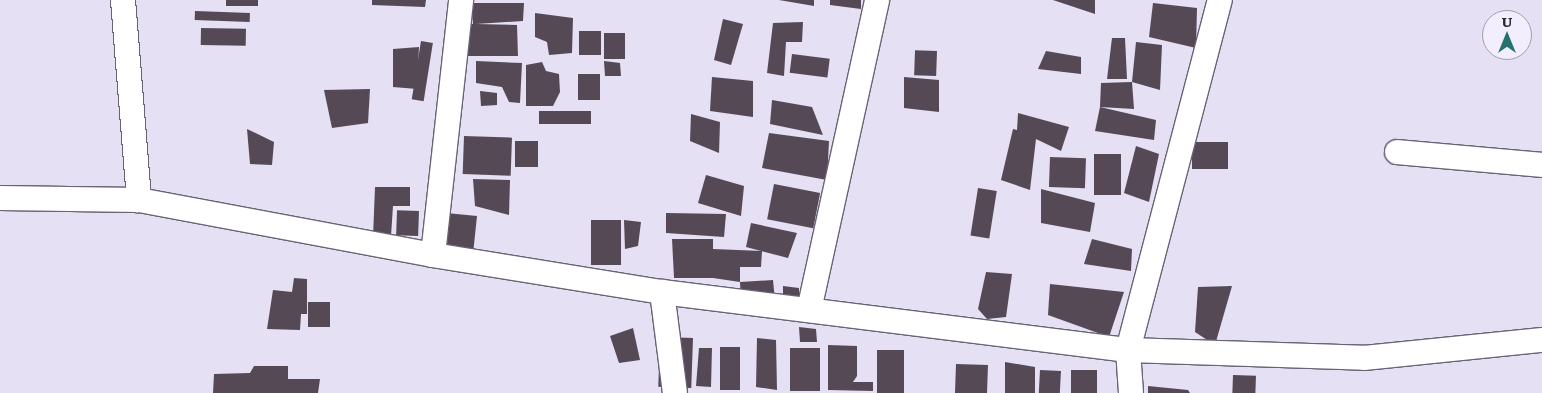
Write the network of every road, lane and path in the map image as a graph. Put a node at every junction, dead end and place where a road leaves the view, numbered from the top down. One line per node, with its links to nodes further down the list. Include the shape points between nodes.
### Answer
1 (123, 0): 8 (street)
2 (461, 0): 9 (street)
3 (877, 0): 11 (street)
4 (1220, 0): 13 (street)
5 (1397, 152): 6 (street)
6 (1542, 164)
7 (0, 198): 8 (street)
8 (139, 200): 9 (street)
9 (433, 255): 10 (street)
10 (662, 292): 11 (street); 14 (street)
11 (809, 310): 13 (street)
12 (1542, 340): 13 (street, via 1364,358)
13 (1128, 350): 15 (street)
14 (675, 393)
15 (1131, 393)

